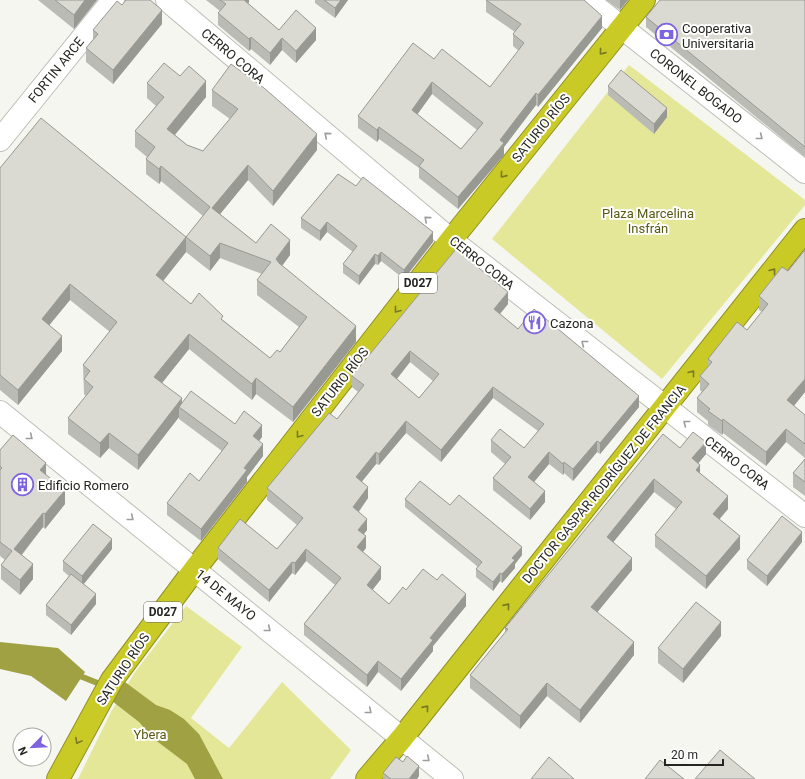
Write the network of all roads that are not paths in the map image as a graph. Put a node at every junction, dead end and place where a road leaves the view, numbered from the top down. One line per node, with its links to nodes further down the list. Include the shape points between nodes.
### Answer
1 (113, 0): 6 (street, FORTIN ARCE)
2 (167, 0): 9 (street, CERRO CORA, one-way to 2)
3 (587, 0): 5 (street, CORONEL BOGADO)
4 (644, 0): 5 (highway, SATURIO RÍOS / D027)
5 (622, 28): 7 (street, CORONEL BOGADO, one-way to 7); 9 (highway, SATURIO RÍOS / D027, one-way to 9)
6 (0, 140)
7 (805, 172)
8 (805, 230): 10 (highway, DOCTOR GASPAR RODRÍGUEZ DE FRANCIA, one-way to 8)
9 (451, 240): 10 (street, CERRO CORA, one-way to 9); 13 (highway, SATURIO RÍOS / D027, one-way to 13)
10 (666, 406): 12 (street, CERRO CORA, one-way to 10); 14 (highway, DOCTOR GASPAR RODRÍGUEZ DE FRANCIA, one-way to 10)
11 (0, 412): 13 (street, 14 DE MAYO, one-way to 13)
12 (805, 516)
13 (194, 569): 14 (street, 14 DE MAYO, one-way to 14); 15 (highway, SATURIO RÍOS / D027, one-way to 15, via 96,706)
14 (402, 738): 16 (highway, DOCTOR GASPAR RODRÍGUEZ DE FRANCIA); 17 (street, 14 DE MAYO, one-way to 17)
15 (58, 779)
16 (367, 779)
17 (452, 779)

